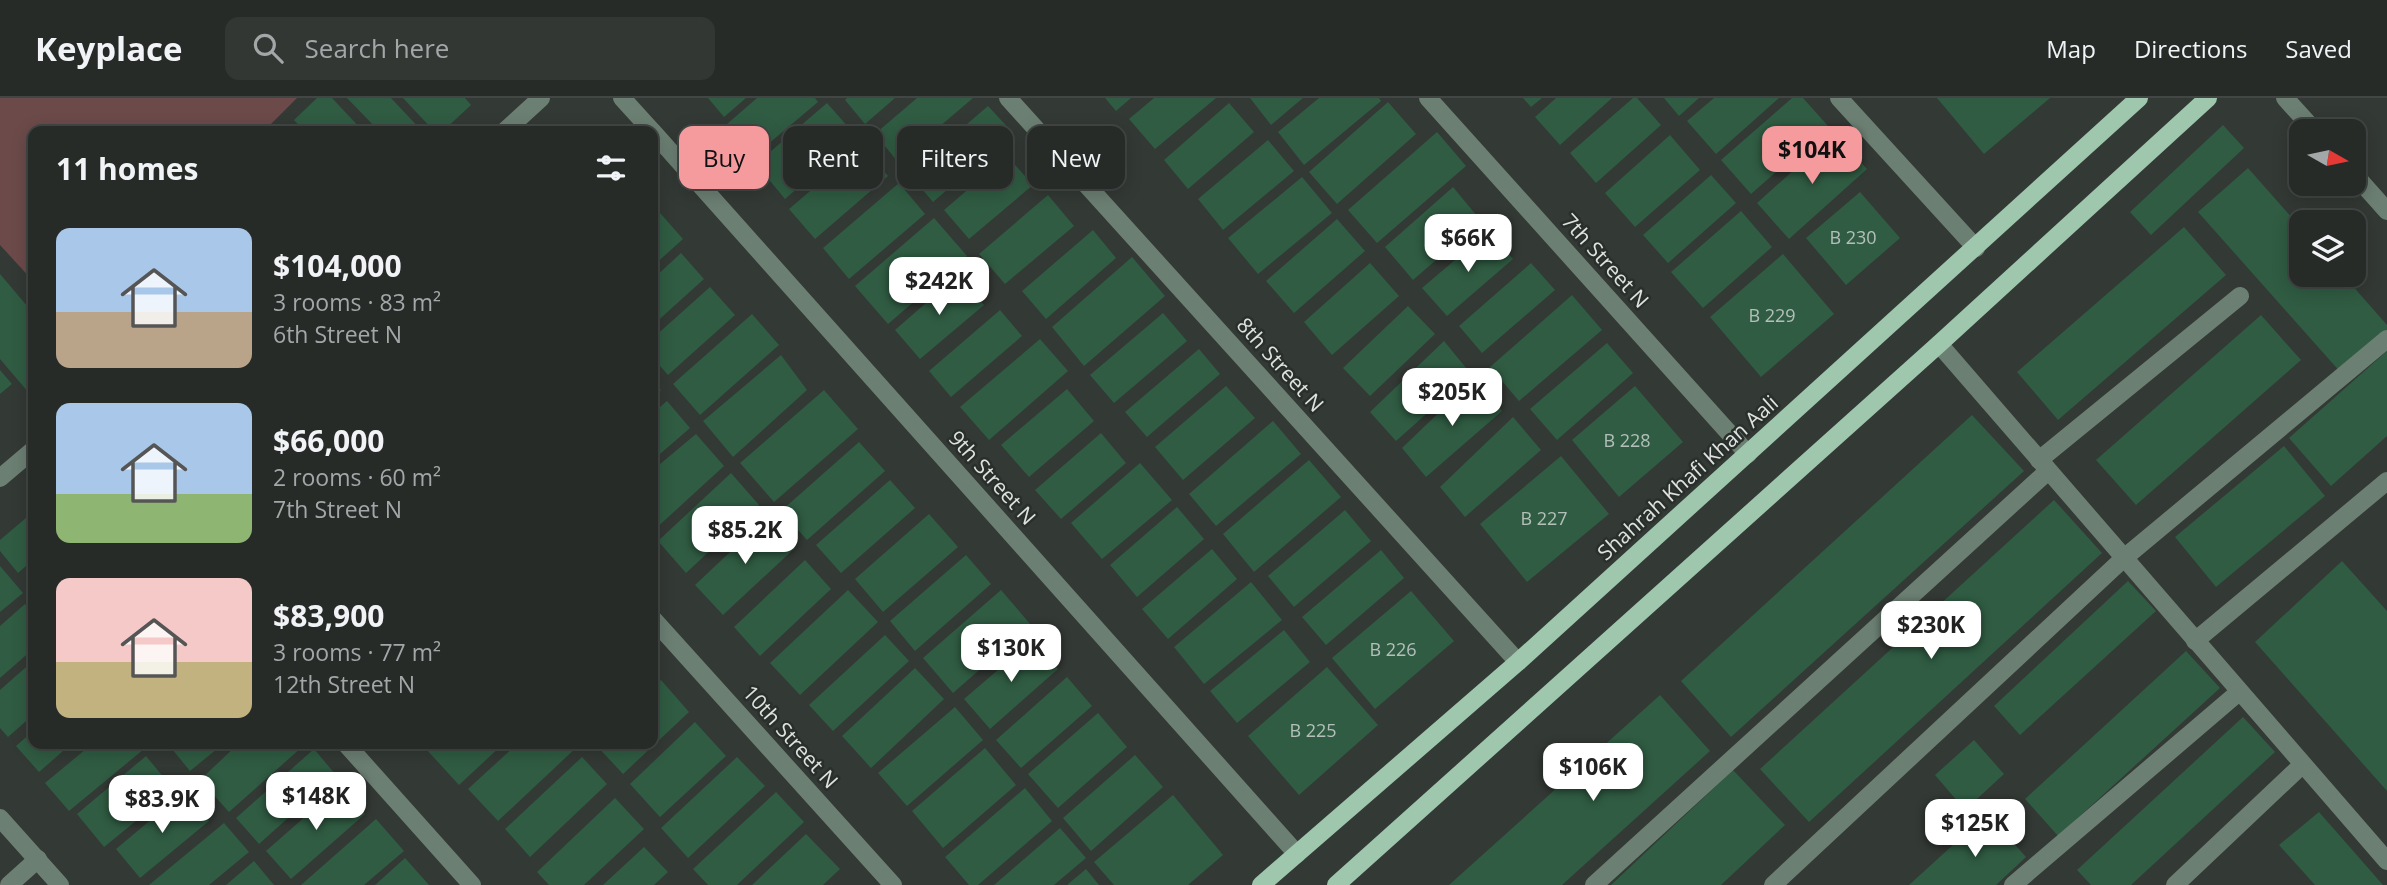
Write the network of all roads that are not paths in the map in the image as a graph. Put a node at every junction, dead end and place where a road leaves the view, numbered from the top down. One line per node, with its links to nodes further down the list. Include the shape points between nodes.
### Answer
1 (541, 98): 10 (street)
2 (622, 98): 11 (street, 9th Street N)
3 (1008, 98): 27 (street, 8th Street N)
4 (1428, 98): 20 (street, 7th Street N)
5 (1839, 98): 15 (street)
6 (2139, 98): 15 (main road, Shahrah Khafi Khan Aali)
7 (2208, 98): 18 (main road)
8 (2286, 98): 9 (street)
9 (2304, 119)
10 (510, 126)
11 (647, 126)
12 (658, 139): 32 (street, 9th Street N)
13 (2366, 187): 14 (street)
14 (2387, 211)
15 (1976, 248): 20 (main road, Shahrah Khafi Khan Aali)
16 (2240, 296): 21 (street)
17 (2387, 339): 24 (street)
18 (1939, 344): 21 (street); 40 (main road)
19 (28, 454): 22 (street)
20 (1748, 454): 27 (main road, Shahrah Khafi Khan Aali)
21 (2043, 465): 24 (street); 41 (street)
22 (0, 478)
23 (2387, 481): 26 (street)
24 (2124, 558): 26 (street); 42 (street)
25 (658, 625): 38 (street, 10th Street N)
26 (2195, 641): 28 (street)
27 (1518, 662): 32 (main road, Shahrah Khafi Khan Aali)
28 (2239, 692): 30 (street); 43 (street)
29 (350, 749): 37 (street)
30 (2302, 765): 34 (street); 44 (street)
31 (0, 818): 33 (street)
32 (1297, 854): 39 (main road, Shahrah Khafi Khan Aali)
33 (38, 859): 35 (street); 36 (street)
34 (2387, 861)
35 (9, 885)
36 (61, 885)
37 (472, 885)
38 (893, 885)
39 (1261, 885)
40 (1336, 885)
41 (1594, 885)
42 (1773, 885)
43 (2013, 885)
44 (2175, 885)

